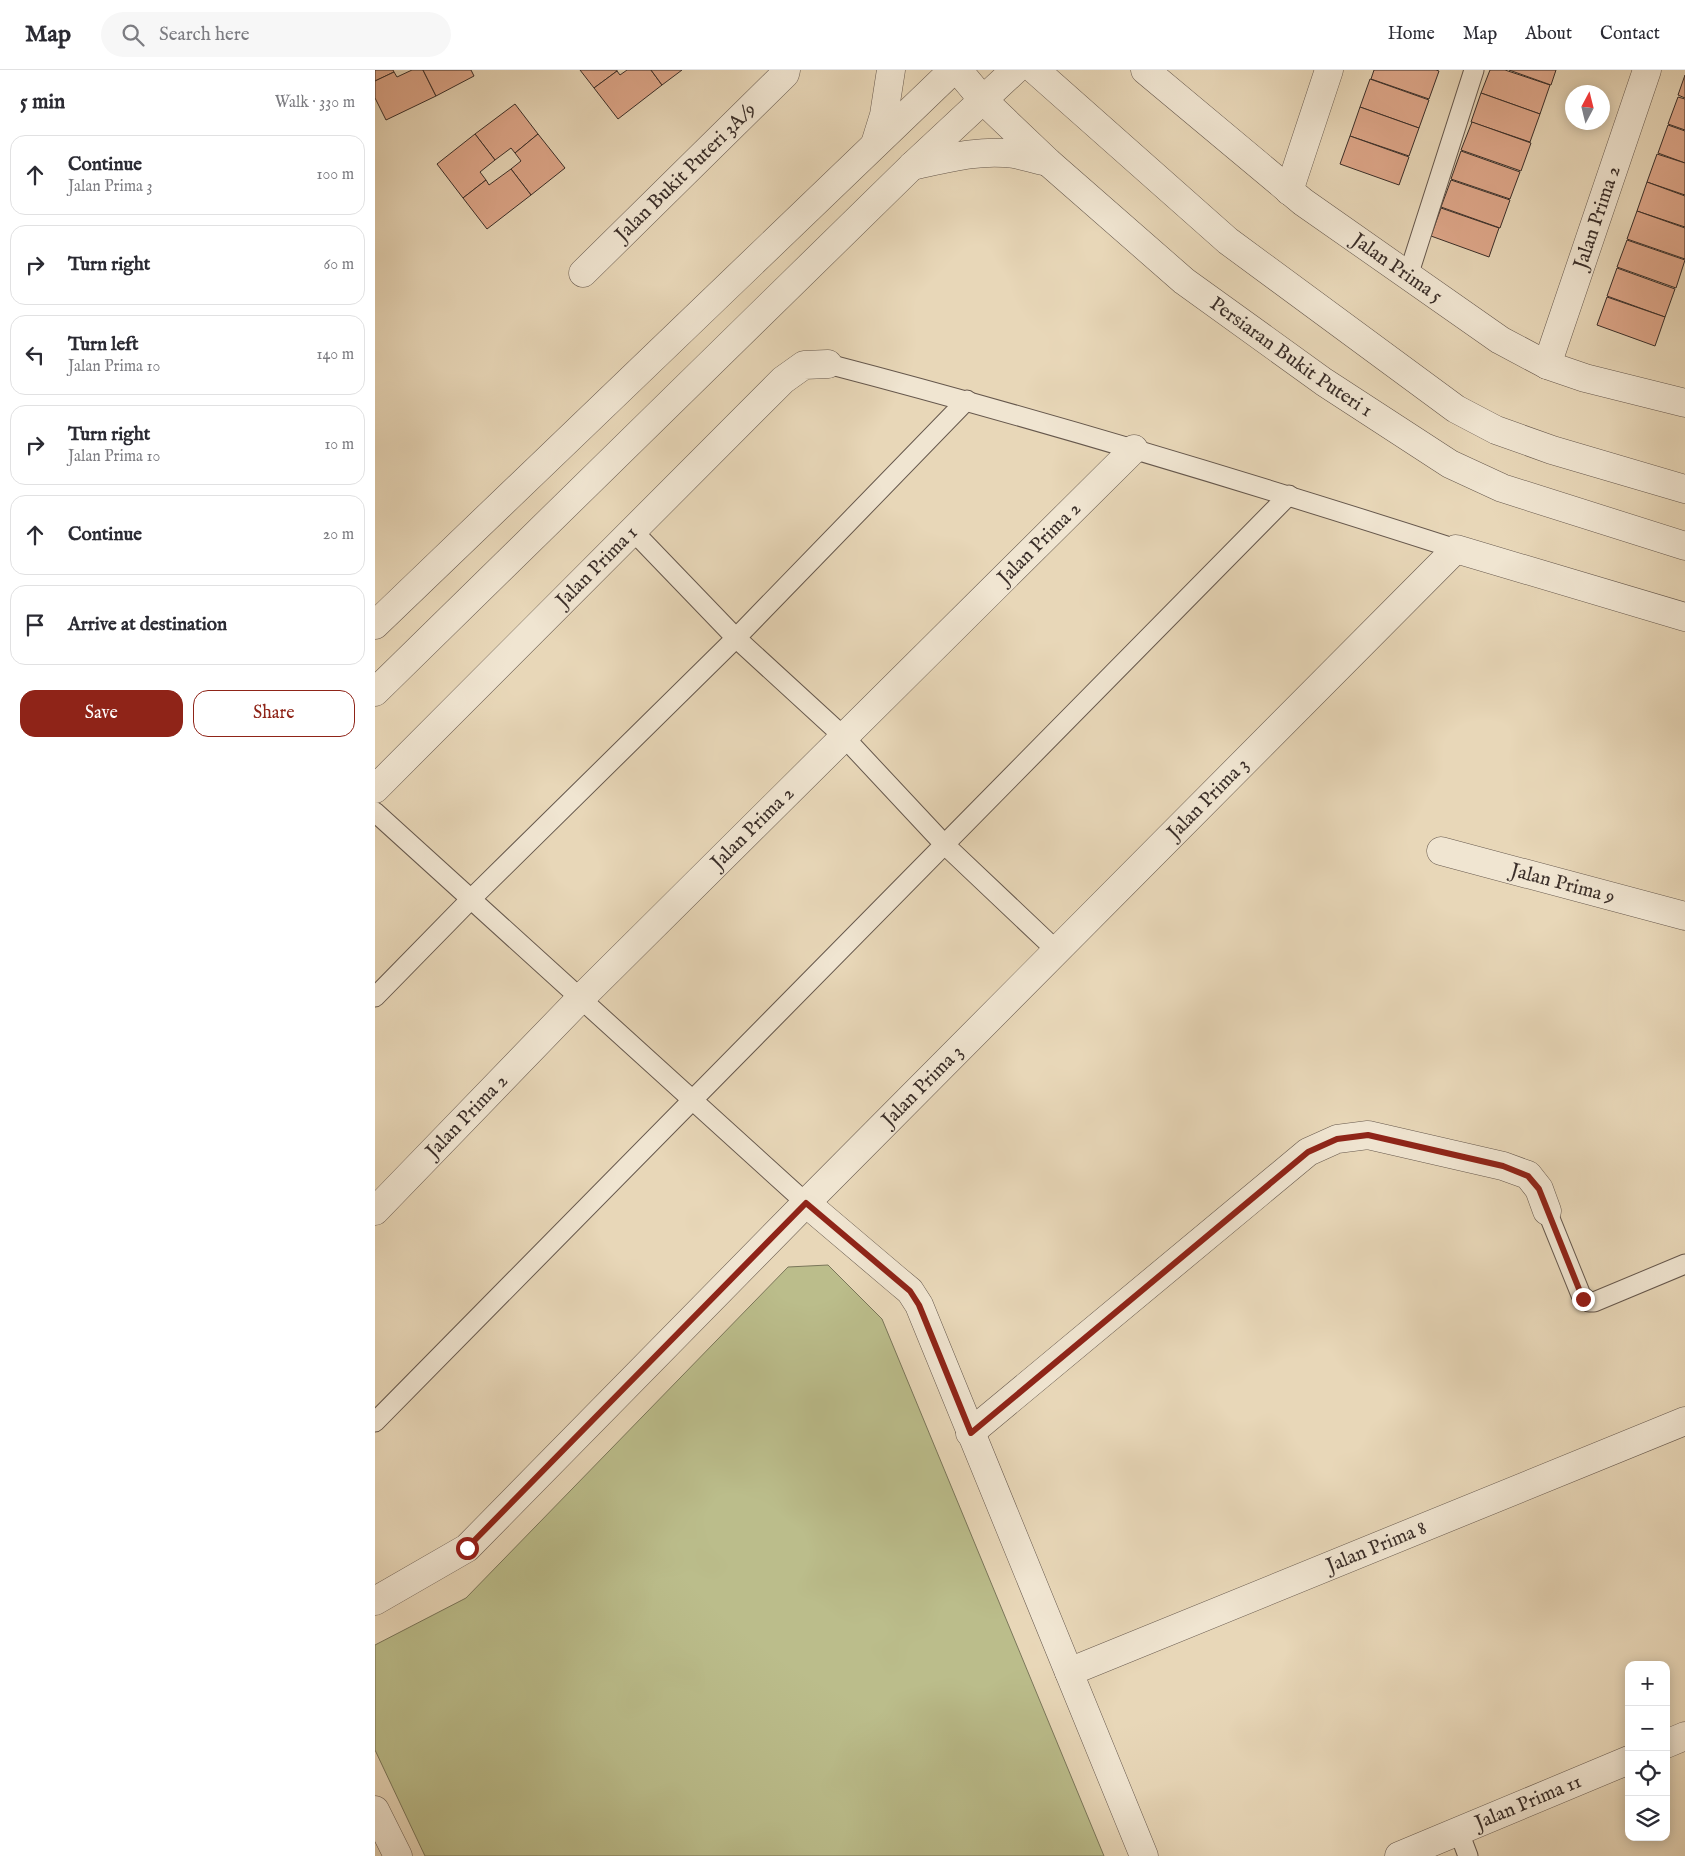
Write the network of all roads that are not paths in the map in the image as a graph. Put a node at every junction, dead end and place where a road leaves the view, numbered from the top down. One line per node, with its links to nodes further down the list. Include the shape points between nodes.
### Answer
1 (786, 70): 16 (street, Jalan Bukit Puteri 3A/9)
2 (891, 70): 12 (street, via 884,115)
3 (953, 70): 12 (street)
4 (957, 70): 11 (street, Persiaran Bukit Puteri 1)
5 (1015, 70): 11 (street)
6 (1035, 70): 23 (street, via 1228,242 1456,409 1496,430 1552,450)
7 (1145, 70): 15 (street, Jalan Prima 5)
8 (1329, 70): 15 (street)
9 (1474, 70): 17 (lane)
10 (1647, 70): 19 (street, Jalan Prima 2)
11 (983, 100): 13 (street, Persiaran Bukit Puteri 1); 14 (street)
12 (875, 144): 29 (street)
13 (1048, 162): 14 (street, via 1013,154 981,154); 26 (street, Persiaran Bukit Puteri 1, via 1185,281 1324,382 1450,464 1502,488)
14 (912, 166): 31 (street)
15 (1289, 191): 17 (street, Jalan Prima 5)
16 (583, 273)
17 (1408, 276): 19 (street, Jalan Prima 5, via 1500,340)
18 (828, 364): 20 (lane); 25 (street, Jalan Prima 1, via 804,365 783,380)
19 (1547, 364): 21 (street, Jalan Prima 5, via 1585,378)
20 (967, 400): 22 (lane); 30 (lane)
21 (1685, 403)
22 (1134, 449): 24 (lane); 32 (street, Jalan Prima 2)
23 (1685, 489)
24 (1289, 495): 27 (lane); 35 (lane)
25 (633, 531): 30 (lane); 33 (street, Jalan Prima 1)
26 (1685, 546)
27 (1455, 549): 28 (street); 39 (street, Jalan Prima 3)
28 (1685, 617)
29 (375, 625)
30 (736, 638): 32 (lane); 37 (lane)
31 (375, 692)
32 (844, 737): 35 (lane); 41 (street, Jalan Prima 2)
33 (375, 789)
34 (375, 812): 37 (lane)
35 (944, 844): 39 (lane); 42 (lane)
36 (1441, 851): 38 (street, Jalan Prima 9)
37 (471, 899): 40 (lane); 41 (lane)
38 (1685, 916)
39 (1057, 951): 43 (street, Jalan Prima 3)
40 (375, 998)
41 (580, 999): 42 (lane); 44 (street, Jalan Prima 2)
42 (692, 1101): 43 (lane); 48 (lane)
43 (806, 1203): 49 (street, via 910,1291 919,1305); 50 (street, Jalan Prima 3, via 467,1548)
44 (375, 1211)
45 (1547, 1211): 46 (lane, via 1581,1295 1589,1302); 49 (street, via 1539,1189 1528,1176 1503,1166 1368,1135 1337,1139 1308,1152)
46 (1685, 1264)
47 (1685, 1421): 51 (street, Jalan Prima 8)
48 (375, 1422)
49 (971, 1433): 51 (street)
50 (375, 1601)
51 (1069, 1672): 58 (street)
52 (1685, 1736): 53 (street)
53 (1670, 1742)
54 (1625, 1762): 56 (street, Jalan Prima 11)
55 (375, 1810): 57 (street)
56 (1463, 1844): 59 (street, Jalan Prima 11)
57 (398, 1856)
58 (1144, 1856)
59 (1399, 1856)

